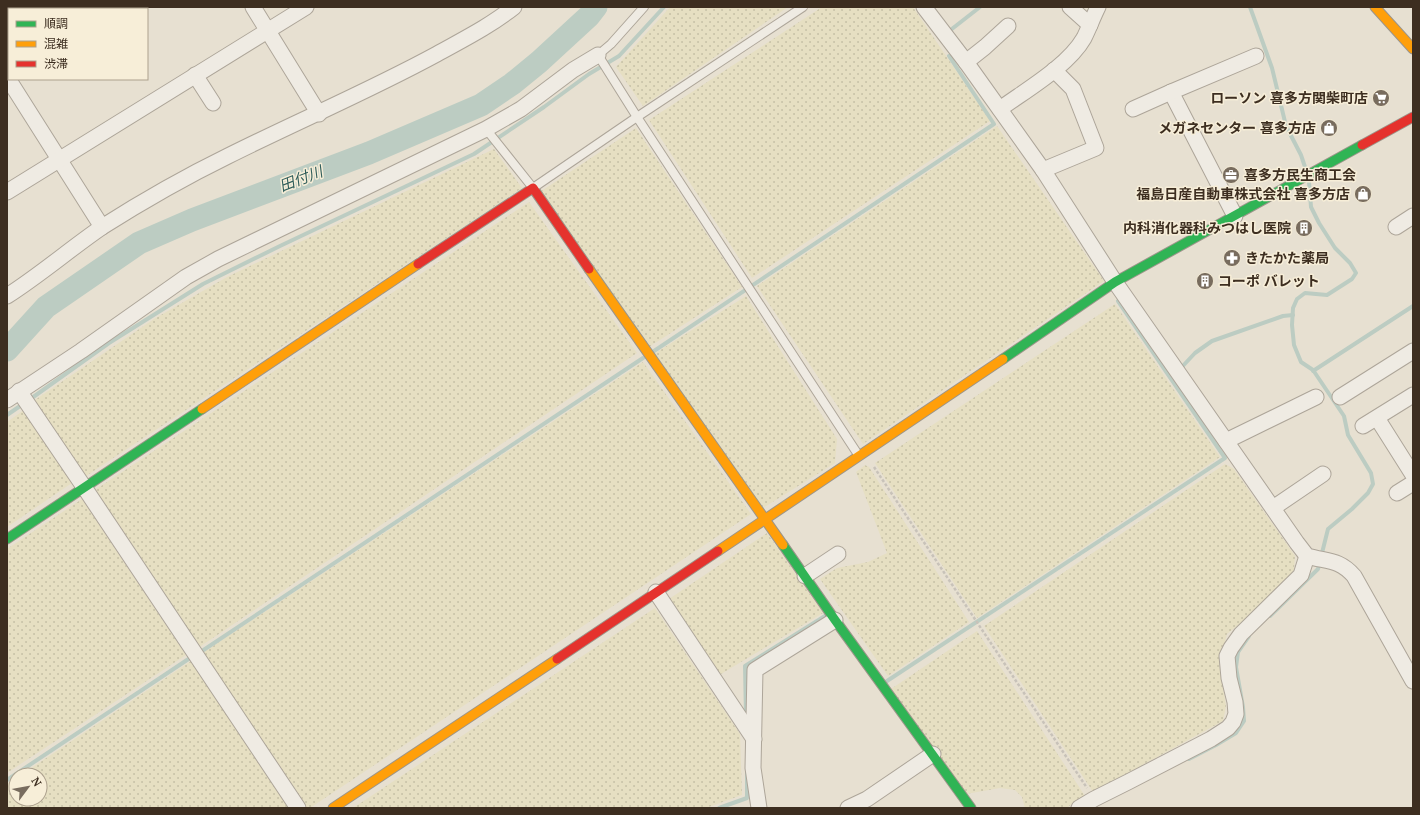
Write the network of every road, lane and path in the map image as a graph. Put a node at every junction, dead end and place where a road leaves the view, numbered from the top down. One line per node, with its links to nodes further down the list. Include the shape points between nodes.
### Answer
1 (253, 7): 12 (street)
2 (306, 7): 12 (street)
3 (514, 7): 24 (street, via 494,22 416,66)
4 (644, 7): 14 (lane, via 612,44)
5 (803, 7): 25 (lane)
6 (924, 7): 16 (street)
7 (1070, 7): 10 (street)
8 (1098, 7): 10 (street)
9 (1375, 7): 13 (street)
10 (1090, 25): 17 (street, via 1074,52)
11 (1008, 26): 16 (street)
12 (267, 31): 18 (street); 24 (street)
13 (1413, 49)
14 (598, 55): 25 (lane); 27 (street)
15 (1256, 56): 20 (street)
16 (966, 62): 22 (street)
17 (1054, 70): 22 (street); 29 (street, via 1073,89 1096,148)
18 (195, 75): 21 (street); 28 (street)
19 (10, 80): 28 (street)
20 (1171, 92): 23 (street); 32 (street)
21 (213, 103)
22 (1000, 109): 29 (street)
23 (1133, 109)
24 (319, 114): 34 (street, via 176,183)
25 (637, 117): 30 (lane); 46 (lane)
26 (1413, 117): 32 (street)
27 (486, 129): 30 (lane); 40 (street, via 186,277)
28 (59, 159): 31 (street); 34 (street)
29 (1043, 170): 36 (street)
30 (533, 188): 50 (street); 53 (street)
31 (7, 192)
32 (1235, 216): 36 (street)
33 (1413, 216): 35 (street)
34 (102, 227): 37 (street)
35 (1396, 227)
36 (1115, 282): 45 (street); 46 (street)
37 (7, 296)
38 (1413, 351): 42 (street)
39 (1413, 395): 43 (street)
40 (13, 396): 50 (street)
41 (1316, 397): 45 (street)
42 (1340, 397)
43 (1377, 418): 44 (street); 48 (street)
44 (1363, 426)
45 (1226, 441): 52 (street)
46 (862, 455): 53 (street); 63 (path)
47 (1323, 474): 52 (street)
48 (1413, 475)
49 (1413, 483): 51 (street)
50 (84, 487): 54 (street); 64 (street)
51 (1397, 493)
52 (1273, 508): 56 (street)
53 (765, 520): 57 (street); 58 (street)
54 (7, 539)
55 (838, 554): 57 (street)
56 (1311, 557): 60 (street, via 1346,567 1354,576); 63 (street, via 1302,575 1241,634 1227,656 1236,708 1233,722 1228,728)
57 (805, 576): 59 (street)
58 (656, 592): 61 (street); 65 (street)
59 (835, 620): 61 (street, via 755,670); 62 (street)
60 (1413, 681)
61 (754, 739): 66 (street, via 753,768)
62 (933, 754): 67 (street, via 867,799); 68 (street)
63 (1094, 799): 69 (street)
64 (298, 808)
65 (333, 808)
66 (759, 808)
67 (848, 808)
68 (971, 808)
69 (1079, 808)

